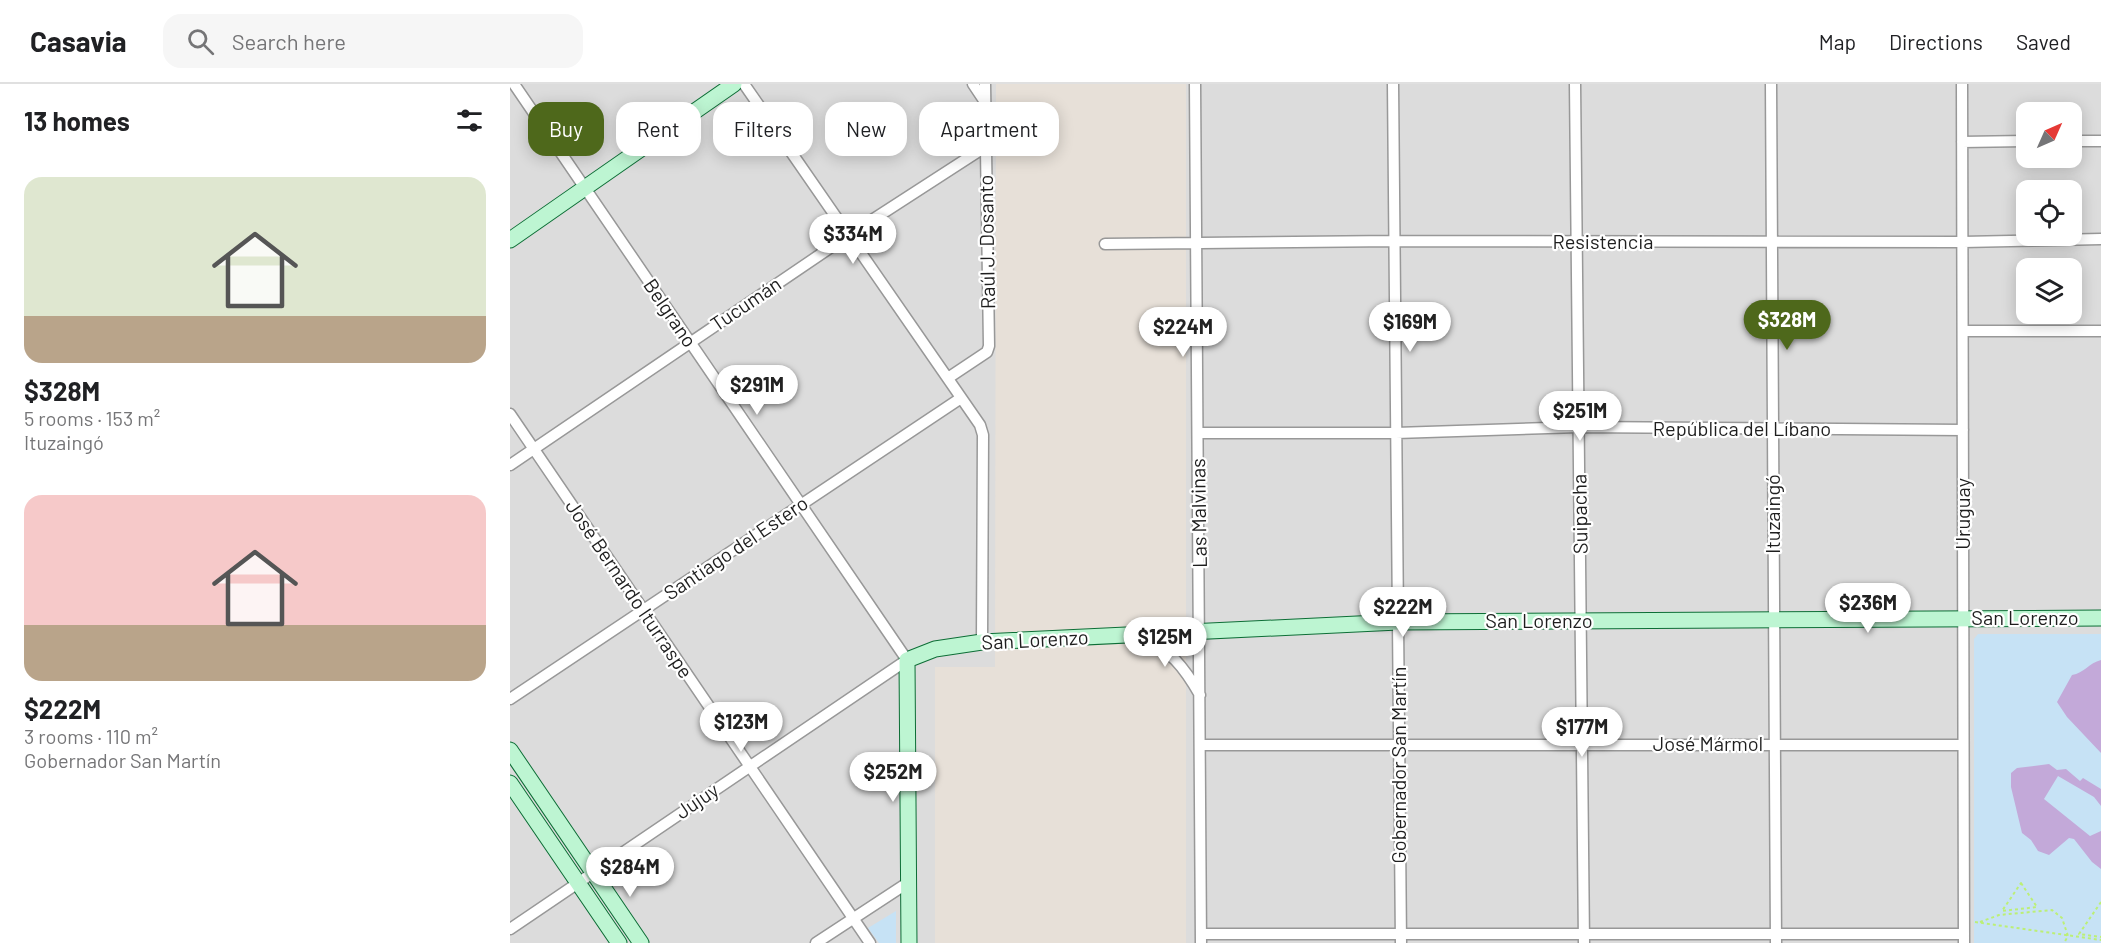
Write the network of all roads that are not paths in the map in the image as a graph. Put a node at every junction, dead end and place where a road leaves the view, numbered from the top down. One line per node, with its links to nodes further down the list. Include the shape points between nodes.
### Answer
1 (514, 84): 18 (street, Belgrano)
2 (734, 84): 18 (main road)
3 (744, 84): 19 (street)
4 (973, 84): 11 (street)
5 (985, 84): 11 (street, Raúl J. Dosanto)
6 (1195, 84): 26 (street, Las Malvinas)
7 (1393, 84): 22 (street, Gobernador San Martín)
8 (1575, 84): 24 (street, Suipacha)
9 (1771, 84): 23 (street, Ituzaingó)
10 (1962, 84): 15 (street, Uruguay)
11 (985, 102)
12 (2016, 141): 15 (street)
13 (2082, 141): 14 (street)
14 (2101, 141)
15 (1962, 142): 25 (street, Uruguay)
16 (971, 156): 19 (street, Tucumán)
17 (985, 156): 31 (street, Raúl J. Dosanto, via 989,346 987,352)
18 (585, 188): 21 (main road); 30 (street, Belgrano)
19 (849, 235): 30 (street, Tucumán); 31 (street)
20 (2101, 239): 25 (street, Resistencia)
21 (510, 240)
22 (1394, 240): 24 (street, Resistencia); 26 (street, Resistencia); 37 (street, Gobernador San Martín)
23 (1772, 240): 24 (street, Resistencia); 25 (street, Resistencia); 35 (street, Ituzaingó)
24 (1577, 242): 34 (street, Suipacha)
25 (1963, 242): 28 (street, Uruguay)
26 (1196, 243): 27 (street, Resistencia); 38 (street, Las Malvinas)
27 (1105, 244)
28 (1963, 331): 29 (street); 36 (street, Uruguay)
29 (2101, 331)
30 (690, 342): 39 (street, Tucumán); 41 (street, Belgrano)
31 (948, 378): 32 (street)
32 (961, 398): 41 (street, Santiago del Estero); 50 (street, via 983,435)
33 (510, 414): 39 (street, José Bernardo Iturraspe)
34 (1579, 427): 35 (street, República del Líbano); 37 (street, República del Líbano); 46 (street, Suipacha)
35 (1773, 430): 36 (street, República del Líbano); 44 (street, Ituzaingó)
36 (1963, 430): 43 (street, Uruguay)
37 (1396, 433): 38 (street, República del Líbano); 47 (street, Gobernador San Martín)
38 (1198, 434): 48 (street, Las Malvinas)
39 (534, 449): 40 (street, Tucumán); 42 (street, José Bernardo Iturraspe)
40 (510, 465)
41 (801, 505): 42 (street, Santiago del Estero); 51 (street, Belgrano)
42 (643, 610): 53 (street, Santiago del Estero); 60 (street, José Bernardo Iturraspe)
43 (1963, 617): 44 (main road, San Lorenzo); 45 (main road, San Lorenzo); 57 (street, Uruguay)
44 (1774, 618): 46 (main road, San Lorenzo); 54 (street, Ituzaingó)
45 (2101, 618)
46 (1581, 621): 47 (main road, San Lorenzo); 55 (street, Suipacha)
47 (1398, 622): 48 (main road, San Lorenzo); 58 (street, Gobernador San Martín)
48 (1200, 632): 49 (main road, San Lorenzo); 52 (street, Las Malvinas)
49 (1134, 635): 50 (main road, San Lorenzo); 52 (street, via 1168,651 1180,662)
50 (982, 642): 51 (main road, San Lorenzo, via 935,649)
51 (907, 660): 60 (street, Jujuy); 64 (main road)
52 (1200, 695): 56 (street, Las Malvinas)
53 (510, 699)
54 (1775, 743): 55 (street, José Mármol); 57 (street, José Mármol); 69 (street, Ituzaingó)
55 (1582, 744): 58 (street, José Mármol); 68 (street, Suipacha)
56 (1200, 745): 58 (street, José Mármol); 70 (street, Las Malvinas)
57 (1963, 745): 71 (street, Uruguay)
58 (1399, 746): 67 (street, Gobernador San Martín)
59 (510, 750): 62 (main road)
60 (749, 765): 62 (street, Jujuy); 65 (street, José Bernardo Iturraspe)
61 (510, 783): 63 (main road)
62 (592, 872): 63 (street, Jujuy); 73 (main road)
63 (577, 882): 66 (street, Jujuy); 72 (main road)
64 (909, 882): 65 (street); 76 (main road)
65 (853, 918): 74 (street); 75 (street, José Bernardo Iturraspe)
66 (510, 929)
67 (1401, 938): 68 (street); 70 (street)
68 (1584, 938): 69 (street)
69 (1776, 938): 71 (street)
70 (1201, 939)
71 (1964, 939)
72 (619, 943)
73 (641, 943)
74 (816, 943)
75 (870, 943)
76 (909, 943)

